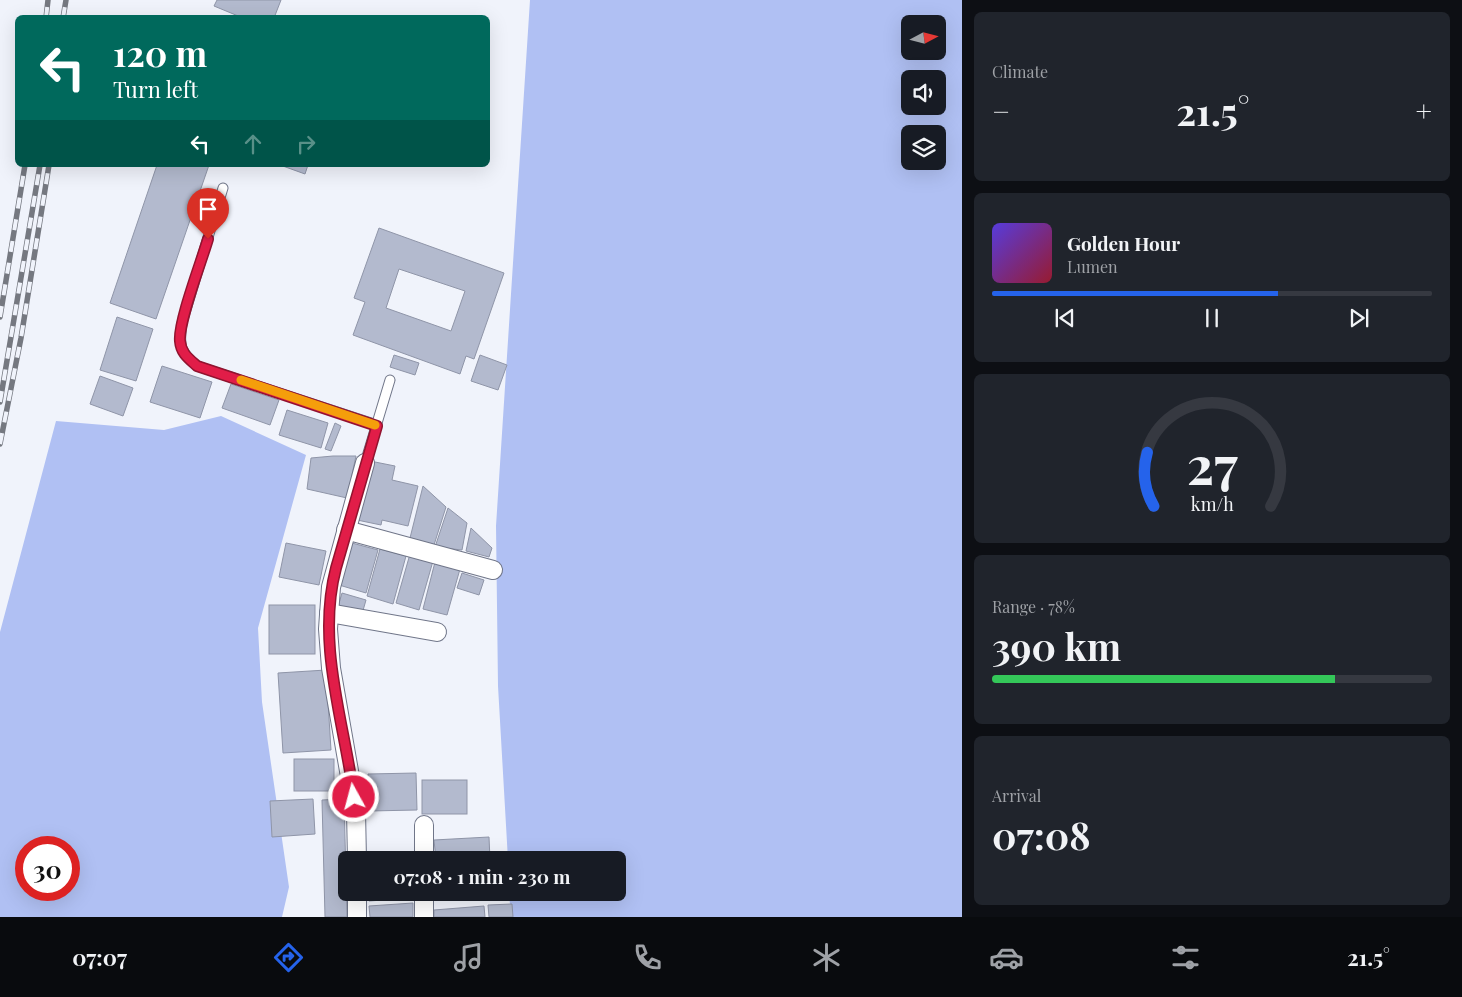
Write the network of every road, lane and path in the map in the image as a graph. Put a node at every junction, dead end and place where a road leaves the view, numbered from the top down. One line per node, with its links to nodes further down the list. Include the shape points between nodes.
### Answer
1 (224, 188): 3 (lane, via 182,323 180,340 184,355 197,366)
2 (390, 380): 3 (lane)
3 (377, 426): 4 (lane)
4 (365, 462): 5 (street)
5 (346, 530): 6 (street); 7 (street, via 331,587)
6 (493, 570)
7 (329, 613): 8 (street); 10 (street, via 331,668 356,811)
8 (437, 632)
9 (424, 825): 11 (street)
10 (357, 851)
11 (424, 851)
12 (357, 901): 14 (street)
13 (424, 901): 15 (street)
14 (357, 917)
15 (424, 917)

